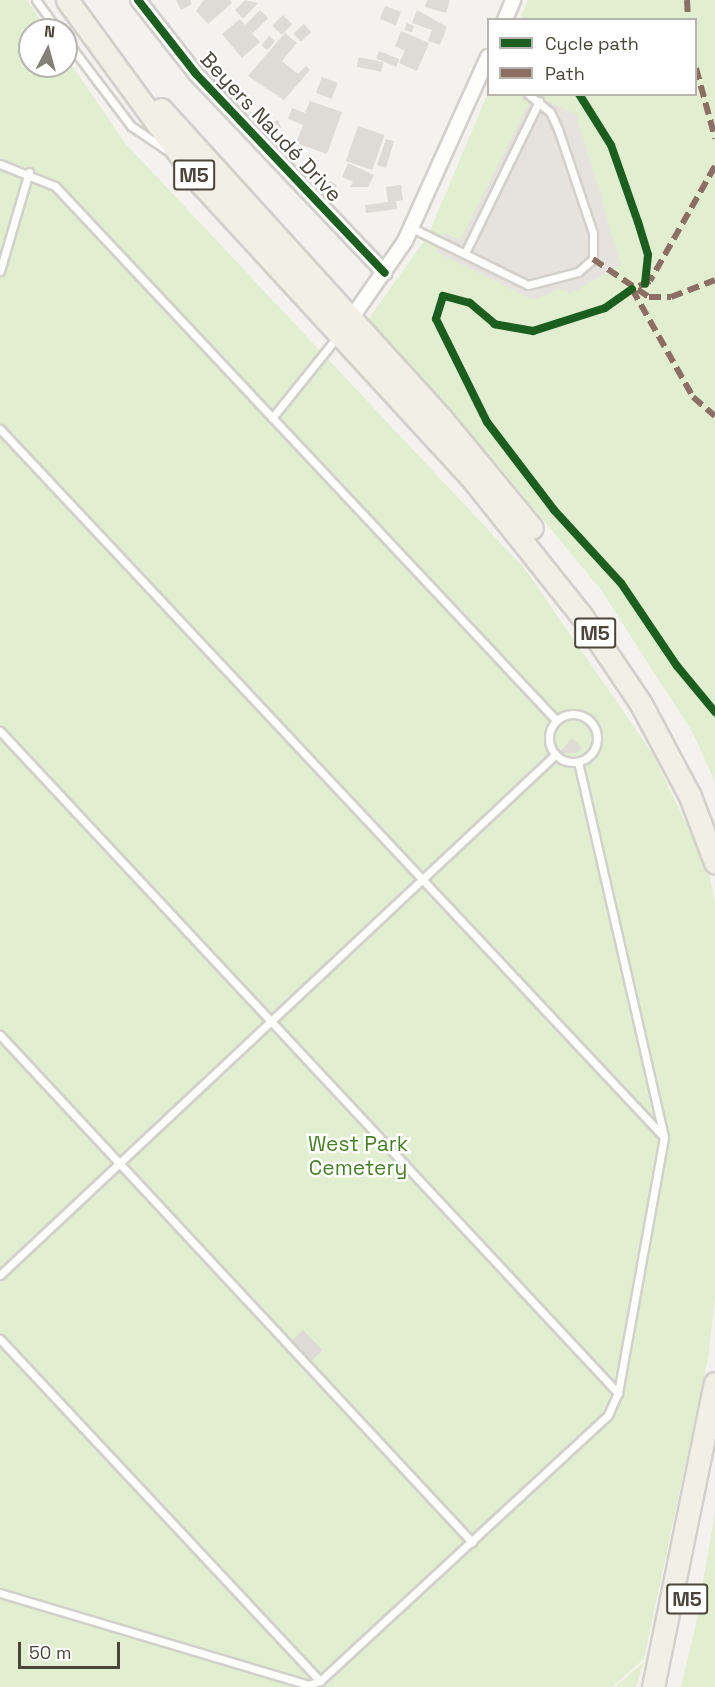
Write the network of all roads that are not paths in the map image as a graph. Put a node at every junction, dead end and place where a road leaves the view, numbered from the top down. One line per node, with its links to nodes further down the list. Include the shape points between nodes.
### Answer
1 (36, 0): 6 (lane)
2 (67, 0): 12 (main road, M5)
3 (83, 0): 19 (main road, M5, via 166,116)
4 (138, 0): 18 (street, Beyers Naudé Drive, via 196,74)
5 (513, 0): 7 (street)
6 (49, 18)
7 (506, 18)
8 (78, 56): 12 (lane, via 131,126)
9 (486, 72): 15 (street)
10 (531, 96): 11 (lane)
11 (539, 101): 16 (lane); 16 (lane, via 550,112 581,192 593,232 593,260 562,278 528,285)
12 (181, 158): 19 (main road, M5)
13 (0, 164): 14 (lane)
14 (29, 172): 17 (lane); 20 (lane, via 55,186)
15 (412, 228): 16 (lane); 18 (street)
16 (465, 253)
17 (0, 271)
18 (385, 273): 19 (street)
19 (345, 327): 20 (lane); 26 (main road, M5, via 501,489 605,626 669,728); 27 (main road, M5, via 470,476 607,650 690,796)
20 (272, 418): 22 (lane)
21 (0, 429): 28 (lane)
22 (556, 720): 24 (lane, via 548,737); 25 (lane, via 574,714 595,727 594,751)
23 (0, 731): 29 (lane)
24 (555, 755): 25 (lane); 28 (lane)
25 (578, 762): 31 (lane)
26 (715, 826)
27 (715, 862)
28 (420, 880): 29 (lane); 31 (lane)
29 (271, 1019): 32 (lane); 36 (lane)
30 (0, 1035): 32 (lane)
31 (664, 1137): 36 (lane)
32 (120, 1163): 33 (lane); 38 (lane)
33 (0, 1275)
34 (0, 1339): 40 (lane)
35 (715, 1383): 41 (main road, M5)
36 (618, 1393): 38 (lane, via 592,1433)
37 (715, 1457): 42 (main road, M5)
38 (472, 1542): 40 (lane)
39 (0, 1593): 40 (lane, via 294,1684)
40 (320, 1681)
41 (653, 1687)
42 (667, 1687)

